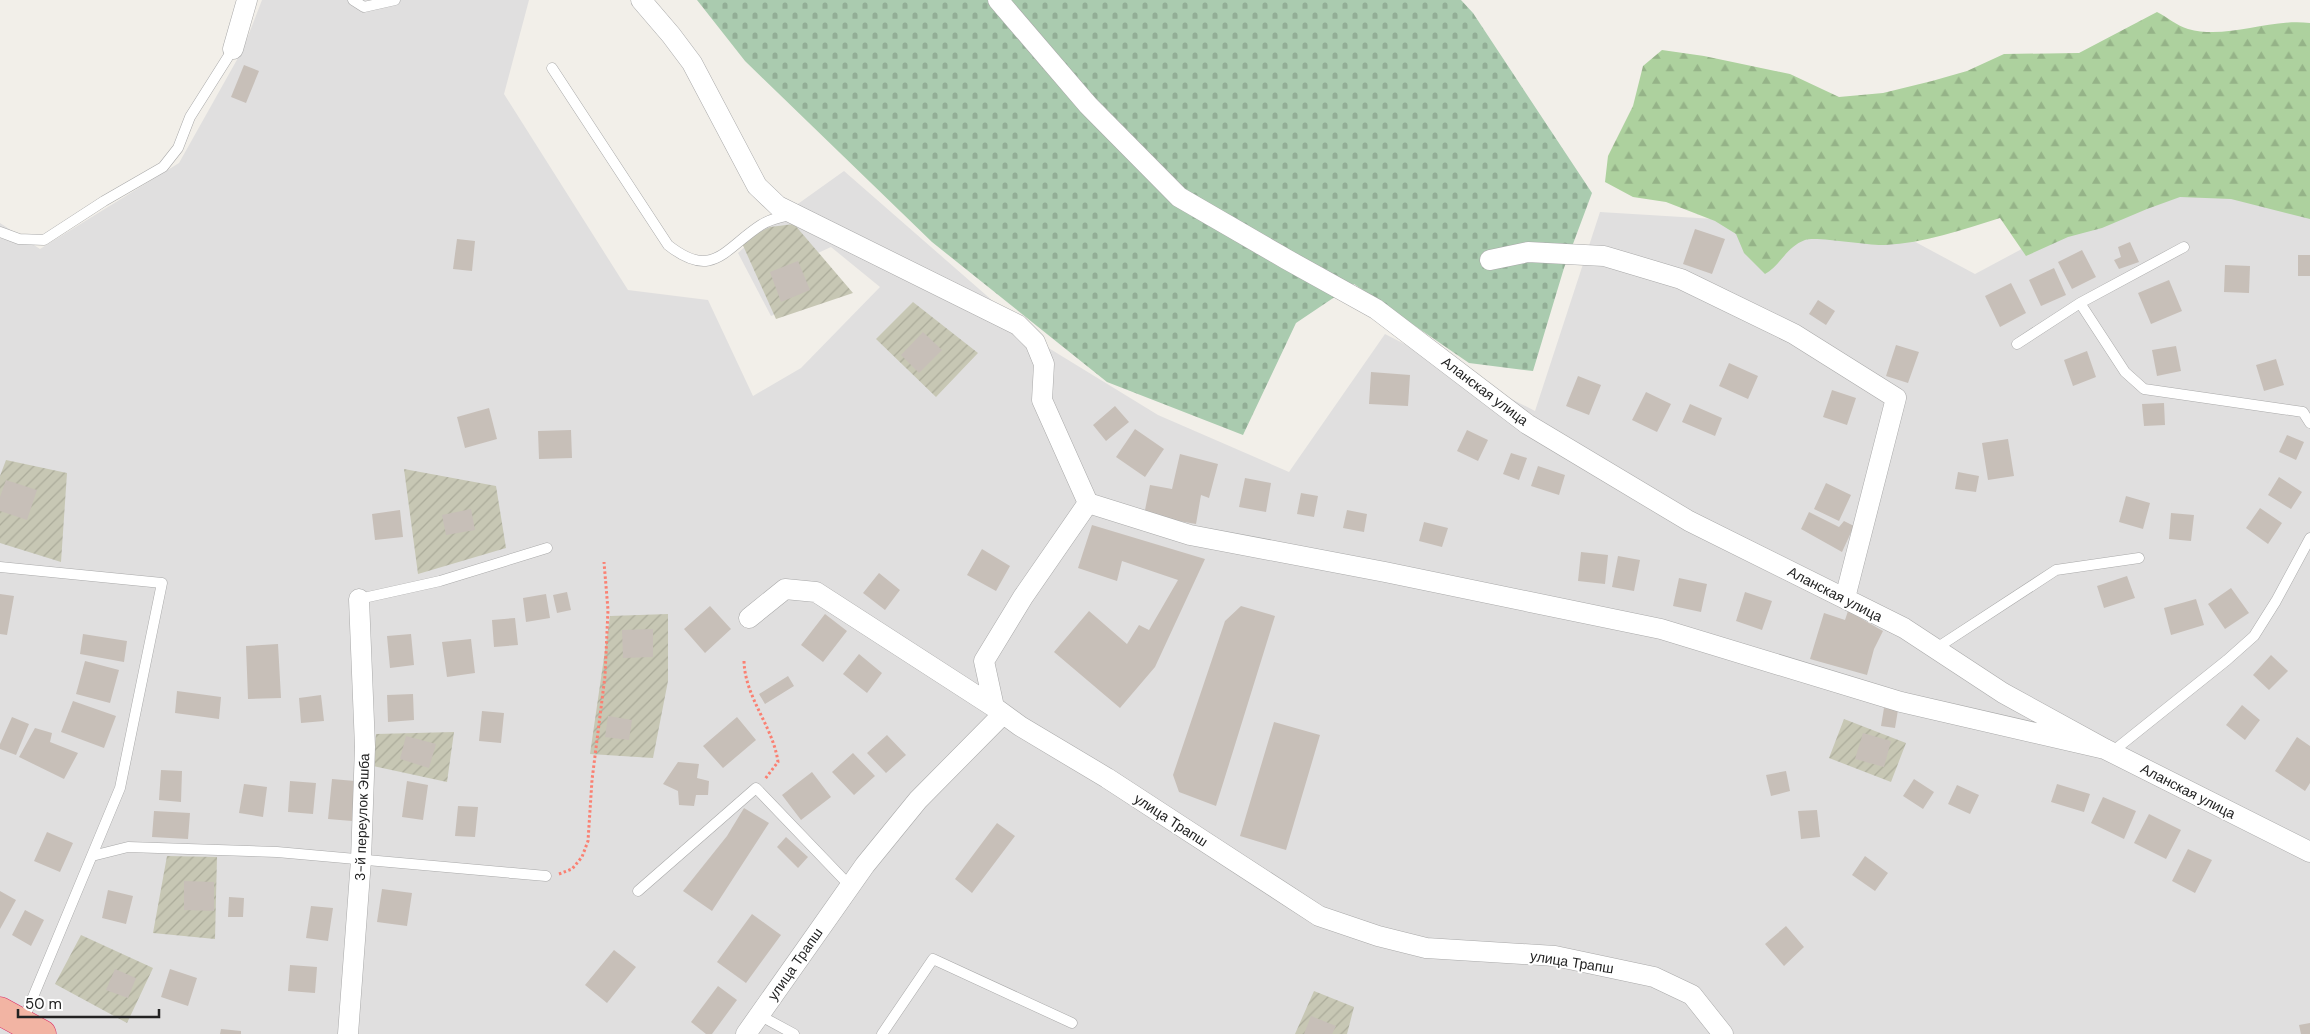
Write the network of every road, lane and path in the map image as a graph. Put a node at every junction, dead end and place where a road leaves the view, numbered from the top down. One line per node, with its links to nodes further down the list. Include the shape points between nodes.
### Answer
1 (247, 0): 6 (street)
2 (353, 0): 3 (lane, via 364,7)
3 (394, 0)
4 (641, 0): 8 (street, via 692,62 756,186 778,206)
5 (998, 0): 21 (street, Аланская улица, via 1088,105 1179,197 1376,309 1528,424 1689,521)
6 (233, 49): 9 (lane, via 190,117 178,148 163,167 44,240 18,238)
7 (552, 68): 8 (lane, via 668,245 683,257 703,261 720,258 761,225 774,218)
8 (794, 214): 15 (street, via 1018,325 1036,342 1044,364 1042,400)
9 (0, 232)
10 (2184, 247): 12 (lane)
11 (1490, 260): 21 (street, via 1528,252 1604,256 1681,279 1794,334 1896,398)
12 (2080, 303): 13 (lane); 14 (lane, via 2125,372 2144,389 2303,412)
13 (2017, 344)
14 (2310, 423)
15 (1088, 503): 26 (street, via 1023,596 984,661); 27 (street, via 1190,535 1661,629 1901,702)
16 (2310, 538): 27 (lane, via 2254,636)
17 (547, 548): 22 (lane, via 440,581)
18 (2139, 558): 24 (lane, via 2056,570)
19 (604, 562): 32 (path, via 608,610 605,676 588,841 582,857 572,869)
20 (0, 567): 30 (lane, via 162,583 120,788)
21 (1845, 598): 24 (street, Аланская улица, via 1904,628)
22 (359, 599): 31 (street, 3-й переулок Эшба, via 365,747)
23 (749, 618): 26 (street, via 785,589 816,592)
24 (1936, 649): 27 (street, Аланская улица, via 2003,693)
25 (744, 661): 28 (path, via 749,691 769,731 778,762)
26 (998, 710): 33 (street, улица Трапш, via 918,800); 42 (street, улица Трапш, via 1320,916 1426,948 1555,956 1654,977 1692,995)
27 (2109, 751): 29 (street, Аланская улица)
28 (756, 788): 33 (lane); 34 (lane)
29 (2310, 852)
30 (92, 856): 31 (lane, via 128,847 277,852); 36 (lane)
31 (361, 860): 32 (lane); 38 (street, 3-й переулок Эшба)
32 (546, 876)
33 (850, 886): 35 (street, улица Трапш)
34 (638, 891)
35 (759, 1015): 39 (street, улица Трапш); 40 (lane)
36 (21, 1023)
37 (1072, 1023): 41 (lane, via 933,959)
38 (348, 1034)
39 (746, 1034)
40 (794, 1034)
41 (882, 1034)
42 (1723, 1034)

